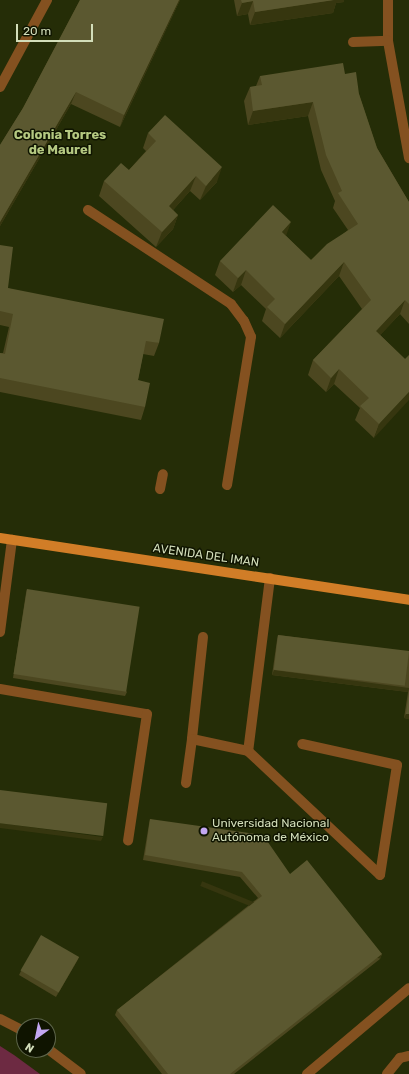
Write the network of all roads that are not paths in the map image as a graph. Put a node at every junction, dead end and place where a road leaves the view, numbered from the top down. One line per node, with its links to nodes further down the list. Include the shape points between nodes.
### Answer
1 (47, 0): 5 (street)
2 (388, 0): 3 (street)
3 (388, 41): 4 (street); 6 (street)
4 (353, 42)
5 (0, 87)
6 (409, 158)
7 (88, 210): 9 (street, via 231,304 244,321 250,337)
8 (163, 474): 10 (street)
9 (227, 485)
10 (160, 489)
11 (0, 538): 12 (main road, AVENIDA DEL IMAN)
12 (12, 540): 13 (main road, AVENIDA DEL IMAN); 15 (street)
13 (270, 578): 14 (main road, AVENIDA DEL IMAN); 21 (street)
14 (409, 600)
15 (0, 632): 16 (street)
16 (0, 637)
17 (203, 638): 19 (street)
18 (0, 689): 23 (street, via 148,714)
19 (192, 739): 21 (street); 22 (street)
20 (302, 744): 21 (street, via 397,765 380,875)
21 (248, 751)
22 (186, 783)
23 (128, 841)
24 (409, 988): 30 (street)
25 (0, 1019): 26 (street)
26 (16, 1027)
27 (56, 1055): 29 (street)
28 (409, 1056): 31 (street, via 400,1058)
29 (81, 1074)
30 (307, 1074)
31 (387, 1074)

